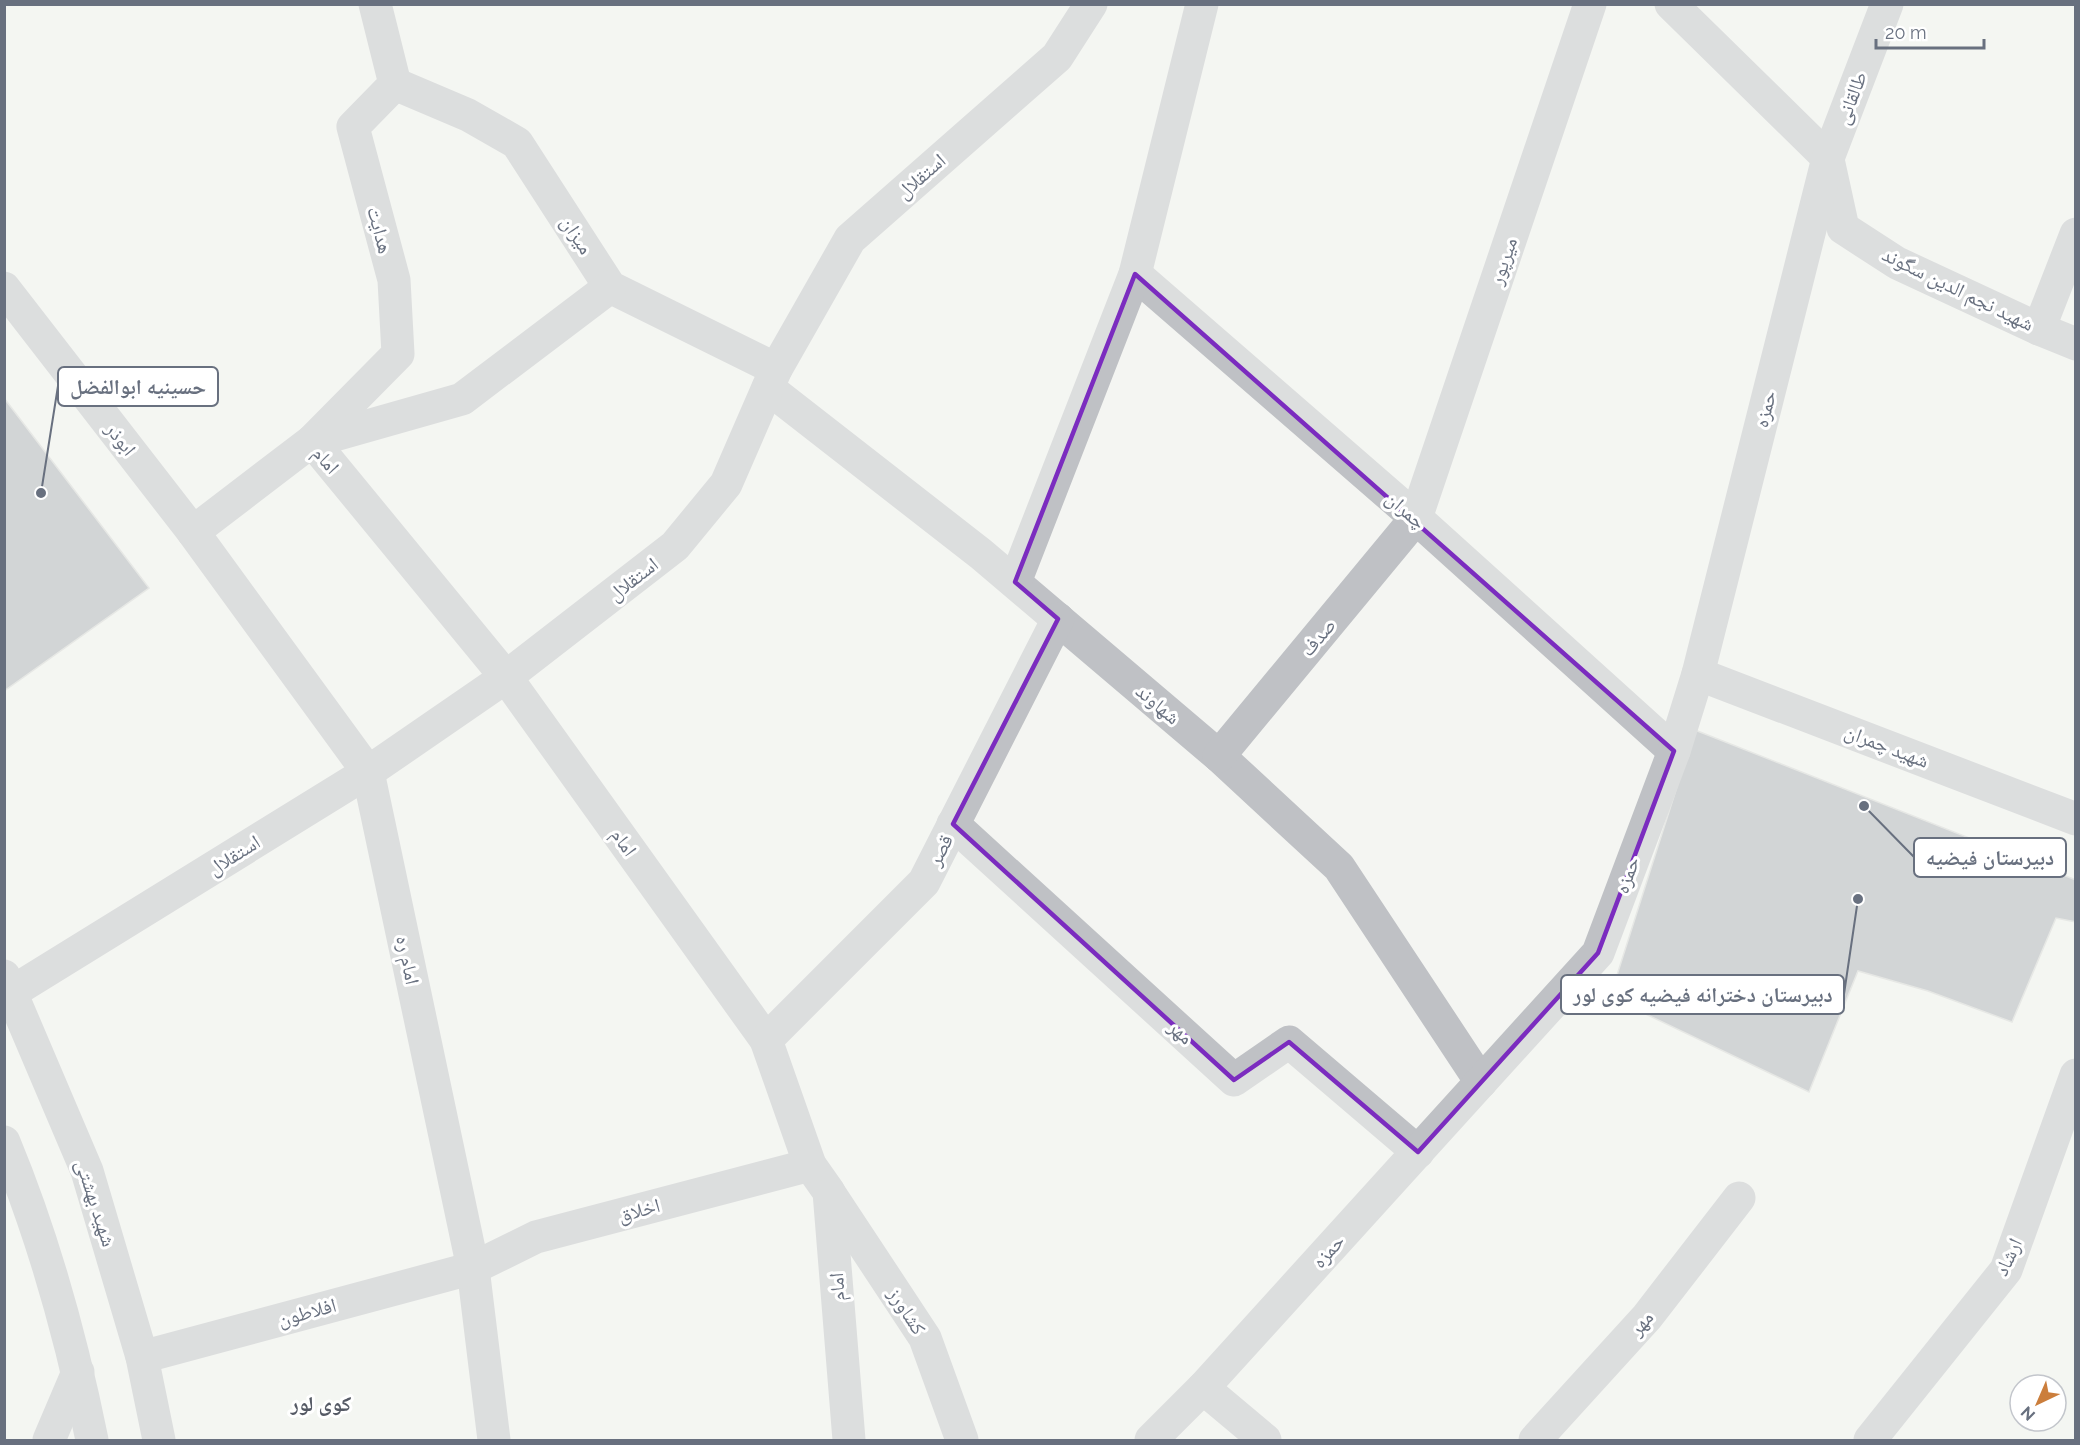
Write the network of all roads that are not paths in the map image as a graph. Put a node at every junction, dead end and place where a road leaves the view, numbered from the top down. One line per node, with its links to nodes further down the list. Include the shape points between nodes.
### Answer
1 (375, 4): 7 (street)
2 (1091, 4): 15 (street, استقلال, via 1057,57 850,239)
3 (1202, 4): 10 (street)
4 (1590, 4): 17 (street, میرپور)
5 (1887, 4): 8 (street, طالقانی)
6 (1684, 9): 8 (street)
7 (395, 84): 11 (street, میزان, via 468,115 517,143); 16 (street, هدایت, via 353,127 394,280 398,354)
8 (1828, 158): 13 (street, شهید نجم الدین سگوند, via 1843,228 1897,263); 21 (street, حمزه)
9 (2076, 234): 13 (street)
10 (1135, 274): 17 (street, چمران); 19 (street)
11 (610, 286): 15 (street); 16 (street, via 462,399)
12 (4, 288): 18 (street, ابوذر)
13 (2039, 330): 14 (street, شهید نجم الدین سگوند)
14 (2076, 344)
15 (772, 378): 19 (street, شهاوند); 22 (street, استقلال, via 726,484 675,546)
16 (312, 441): 18 (street, امام); 22 (street, امام)
17 (1416, 518): 23 (street, چمران); 24 (street, صدف)
18 (193, 532): 25 (street, امام ره)
19 (1015, 582): 20 (street, شهاوند)
20 (1058, 619): 24 (street, شهاوند); 27 (street, قصر)
21 (1698, 674): 23 (street, حمزه); 26 (street, شهید چمران)
22 (506, 677): 25 (street, استقلال); 29 (street, امام)
23 (1674, 751): 31 (street, حمزه, via 1598,953)
24 (1219, 756): 31 (street, شهاوند, via 1339,867)
25 (368, 772): 28 (street, استقلال); 37 (street, امام ره)
26 (2076, 819)
27 (953, 824): 29 (street, قصر, via 924,882); 33 (street, مهر, via 1234,1080 1289,1042)
28 (7, 989): 38 (street, شهید بهشتی, via 87,1171)
29 (766, 1040): 34 (street, امام)
30 (2076, 1075): 50 (street, ارشاد, via 2006,1270)
31 (1481, 1082): 33 (street, حمزه)
32 (4, 1142): 39 (street, via 26,1193)
33 (1418, 1152): 40 (street, حمزه)
34 (810, 1165): 35 (street, امام); 37 (street, اخلاق, via 536,1237)
35 (829, 1192): 45 (street, امام); 46 (street, کشاورز, via 925,1338)
36 (1739, 1197): 49 (street, مهر, via 1647,1317)
37 (473, 1268): 38 (street, افلاطون); 44 (street, امام ره)
38 (142, 1357): 43 (street, شهید بهشتی)
39 (78, 1372): 41 (street); 42 (street)
40 (1203, 1388): 47 (street, حمزه); 48 (street)
41 (49, 1440)
42 (92, 1440)
43 (159, 1440)
44 (494, 1440)
45 (849, 1440)
46 (962, 1440)
47 (1151, 1440)
48 (1265, 1440)
49 (1535, 1440)
50 (1869, 1440)

